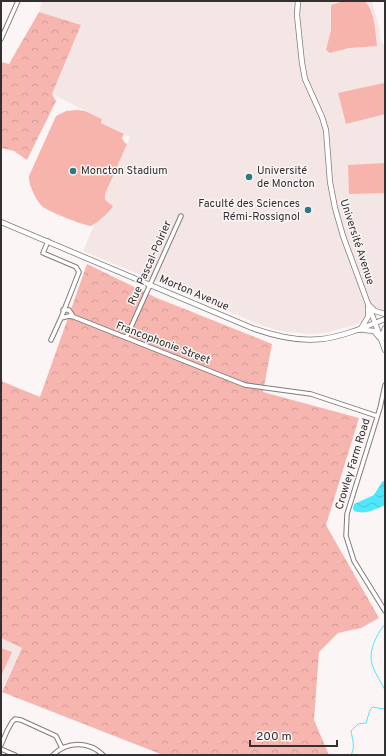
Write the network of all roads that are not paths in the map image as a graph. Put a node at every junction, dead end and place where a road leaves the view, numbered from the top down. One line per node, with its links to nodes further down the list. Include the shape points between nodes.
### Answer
1 (18, 1): 3 (street)
2 (298, 1): 8 (street, Université Avenue, via 300,52 305,78 326,130 330,182 339,224)
3 (1, 39)
4 (181, 216): 7 (street, Rue Pascal-Poirier)
5 (1, 222): 6 (street, Morton Avenue)
6 (48, 241): 7 (street, Morton Avenue); 9 (street, via 43,252 79,270)
7 (150, 284): 14 (street, Morton Avenue, via 274,336 315,340); 15 (street, Rue Pascal-Poirier)
8 (368, 304): 10 (street); 12 (street, Université Avenue); 14 (street, via 368,317)
9 (65, 313): 15 (street, Francophonie Street); 16 (street)
10 (385, 314)
11 (385, 320): 12 (street, Morton Avenue)
12 (376, 323): 14 (street, Morton Avenue); 17 (street)
13 (385, 328): 17 (street)
14 (360, 330): 17 (street, via 374,331)
15 (126, 338): 20 (street, Francophonie Street, via 245,384 311,394)
16 (51, 340)
17 (384, 344): 18 (street)
18 (385, 350)
19 (385, 385): 20 (street, Crowley Farm Road)
20 (378, 416): 21 (street, Crowley Farm Road, via 347,514 346,536 354,561)
21 (385, 611)
22 (1, 745): 23 (street, via 15,719 56,736)
23 (62, 748): 26 (street); 27 (street, via 75,743 81,744 96,749)
24 (1, 749): 25 (street)
25 (15, 755)
26 (53, 755)
27 (103, 755)

